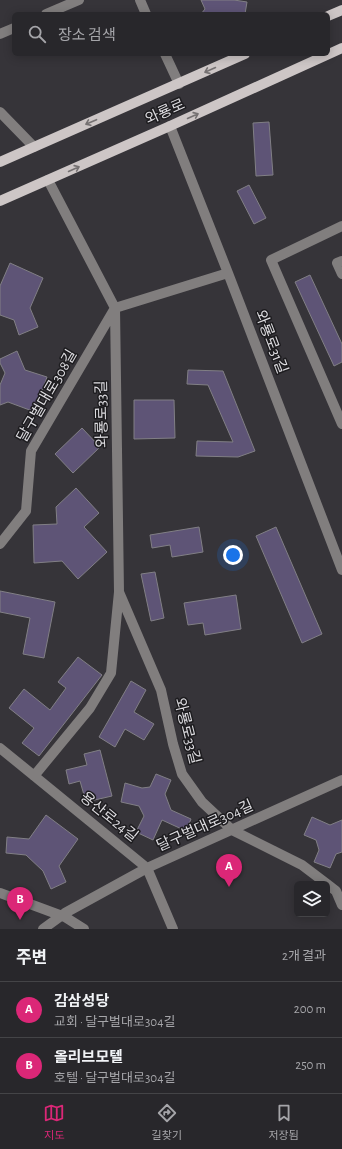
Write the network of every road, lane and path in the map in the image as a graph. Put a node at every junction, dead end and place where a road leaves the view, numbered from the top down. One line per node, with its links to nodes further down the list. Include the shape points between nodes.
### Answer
1 (79, 0): 4 (street)
2 (140, 0): 5 (street)
3 (342, 10): 6 (main road)
4 (51, 12)
5 (145, 12)
6 (330, 15)
7 (12, 29): 8 (street)
8 (0, 34)
9 (342, 48): 10 (main road, 와룡로, one-way to 9)
10 (330, 53)
11 (166, 56): 14 (street)
12 (241, 56): 14 (main road, 와룡로, one-way to 14)
13 (324, 56): 16 (main road, 와룡로, one-way to 13)
14 (179, 84): 17 (main road, 와룡로, one-way to 17)
15 (0, 112): 17 (street)
16 (170, 126): 19 (main road, 와룡로, one-way to 16); 23 (street, 와룡로31길)
17 (34, 147): 18 (main road, 와룡로)
18 (0, 162)
19 (48, 180): 20 (main road, 와룡로); 25 (street, 와룡로33길)
20 (0, 201)
21 (342, 226): 26 (street, via 271,260)
22 (342, 261): 24 (street, via 337,263)
23 (228, 273): 25 (street); 28 (street, 와룡로31길)
24 (342, 274)
25 (115, 308): 27 (street, 달구벌대로308길, via 31,450 26,511); 30 (street, 와룡로33길)
26 (342, 424)
27 (0, 544)
28 (338, 547): 29 (street, 와룡로31길)
29 (342, 570)
30 (119, 592): 32 (street, 와룡로33길, via 111,673 90,708); 34 (street, 와룡로33길, via 161,690 182,774 202,802)
31 (0, 748): 32 (street, 용산로24길)
32 (34, 776): 35 (street, 용산로24길)
33 (342, 780): 34 (street, 달구벌대로304길)
34 (232, 830): 35 (street, 달구벌대로304길); 36 (street, 와룡로33길, via 302,865)
35 (148, 868): 40 (street, 달구벌대로304길); 43 (street, 용산로24길)
36 (323, 881)
37 (330, 886): 39 (street, 와룡로33길, via 336,891)
38 (0, 893): 40 (street)
39 (342, 905)
40 (62, 916): 41 (street, 달구벌대로304길); 42 (street)
41 (42, 929)
42 (84, 929)
43 (173, 929)

